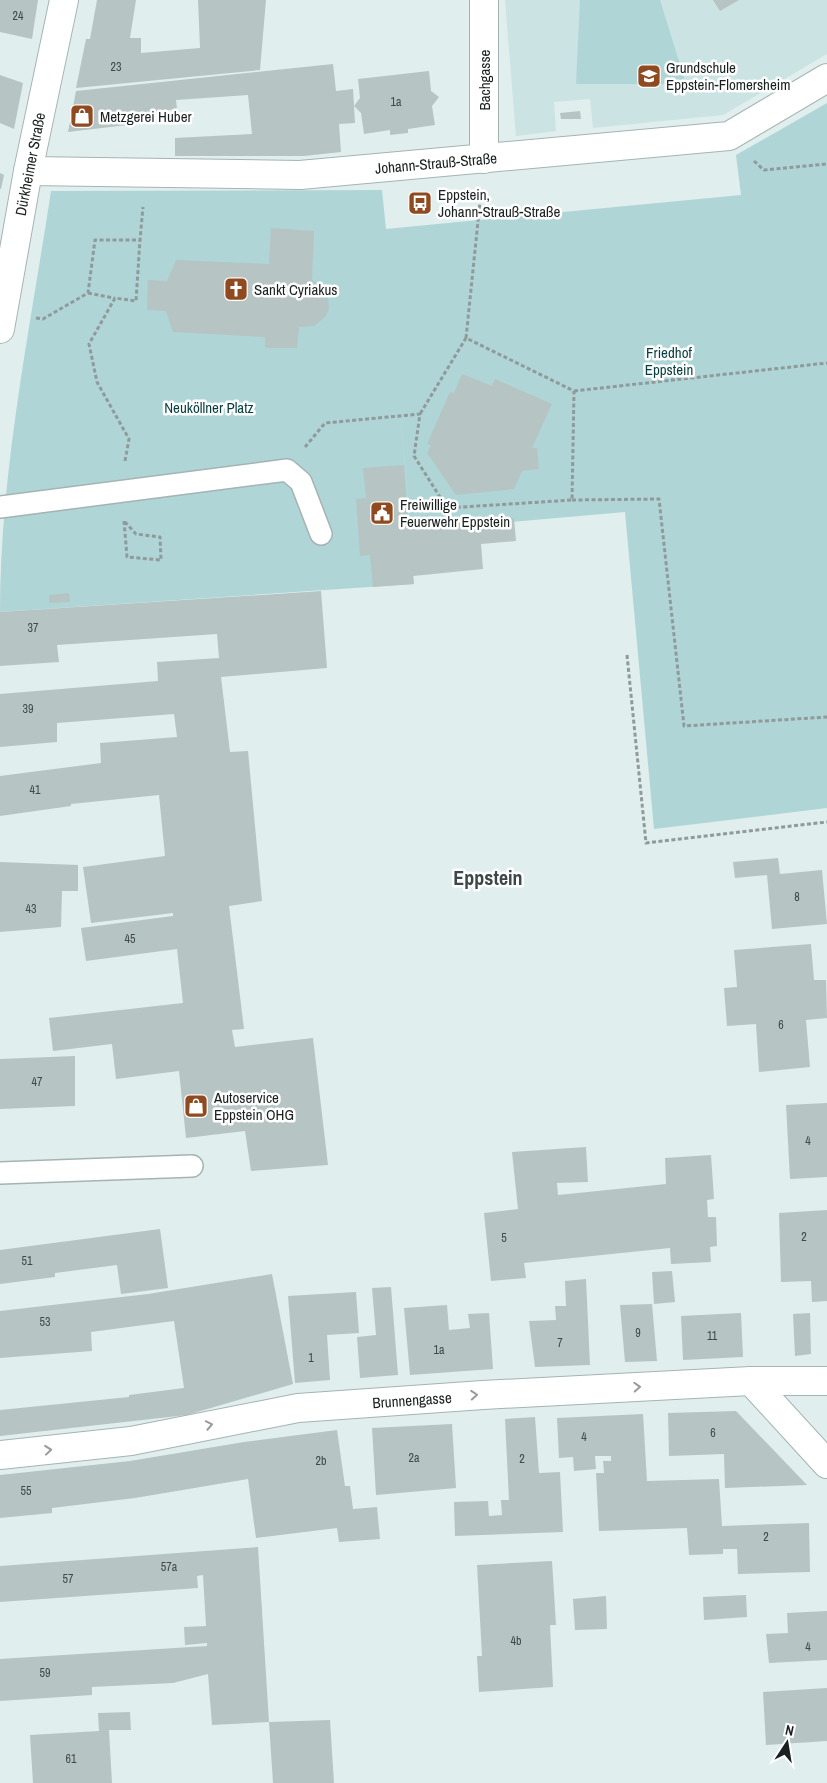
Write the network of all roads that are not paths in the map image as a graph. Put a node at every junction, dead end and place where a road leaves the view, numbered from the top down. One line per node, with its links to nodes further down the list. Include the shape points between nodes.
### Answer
1 (64, 0): 5 (street, Dürkheimer Straße)
2 (484, 0): 4 (street, Bachgasse)
3 (827, 78): 4 (street, Johann-Strauß-Straße, via 729,136)
4 (484, 159): 5 (street, Johann-Strauß-Straße, via 300,175)
5 (28, 171): 6 (street, Dürkheimer Straße)
6 (0, 329)
7 (0, 507): 8 (lane, via 286,470 301,482)
8 (321, 534)
9 (192, 1166): 10 (lane)
10 (0, 1173)
11 (827, 1380): 12 (street, Brunnengasse)
12 (751, 1382): 13 (street, Brunnengasse, one-way to 12, via 130,1441 298,1408); 14 (street)
13 (0, 1455)
14 (827, 1464)

